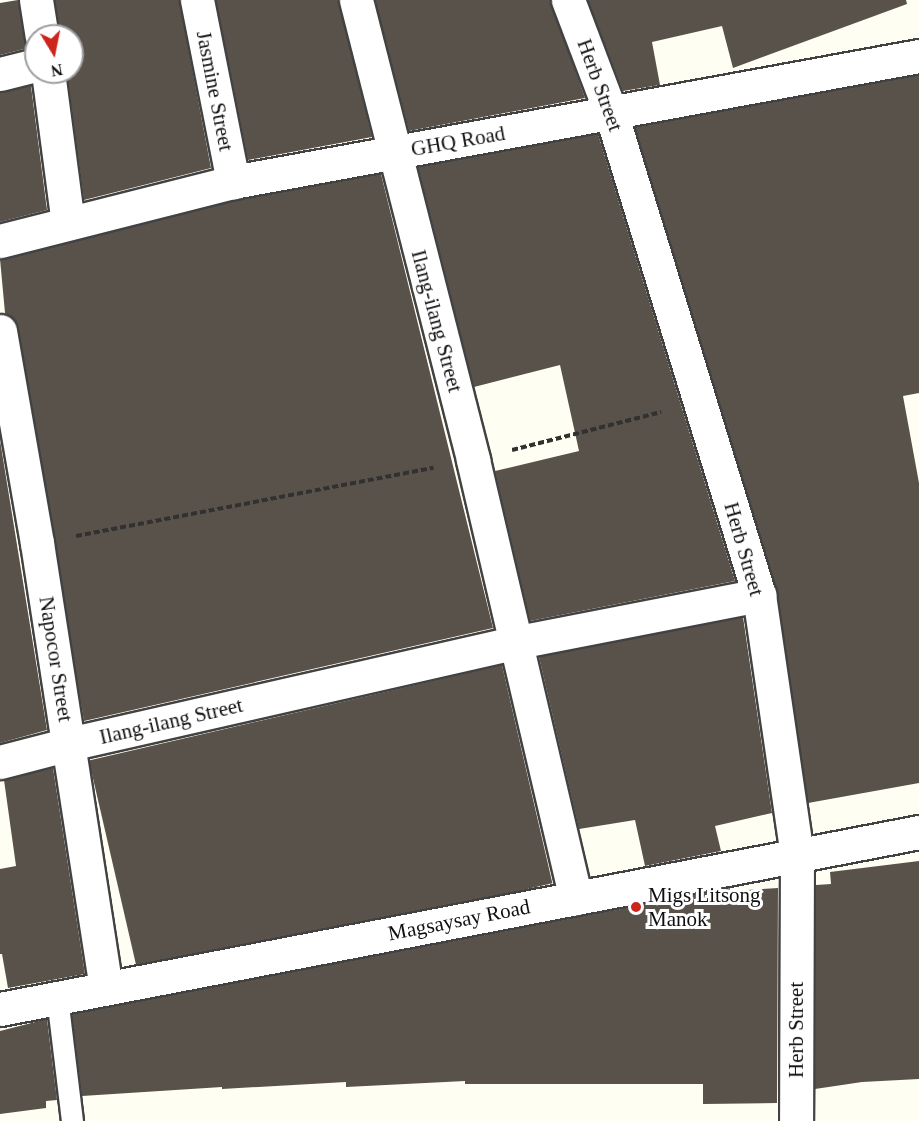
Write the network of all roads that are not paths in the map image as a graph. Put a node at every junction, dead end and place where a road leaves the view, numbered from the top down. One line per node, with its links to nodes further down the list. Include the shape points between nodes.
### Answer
1 (36, 0): 5 (street)
2 (197, 0): 12 (street, Jasmine Street)
3 (356, 0): 11 (street, Ilang-ilang Street)
4 (568, 0): 10 (street, Herb Street)
5 (40, 24)
6 (919, 56): 10 (street, GHQ Road)
7 (24, 68): 8 (street)
8 (0, 74)
9 (50, 84): 13 (street)
10 (611, 113): 11 (street, GHQ Road); 16 (street, Herb Street)
11 (393, 153): 12 (street, GHQ Road); 17 (street, Ilang-ilang Street)
12 (233, 182): 13 (street, GHQ Road)
13 (68, 223): 14 (street, GHQ Road)
14 (0, 241)
15 (0, 331): 18 (street, Napocor Street)
16 (759, 595): 17 (street, Ilang-ilang Street); 21 (street, Herb Street)
17 (518, 642): 18 (street, Ilang-ilang Street); 22 (street, Ilang-ilang Street)
18 (69, 744): 19 (street, Ilang-ilang Street); 23 (street, Napocor Street)
19 (0, 762)
20 (919, 832): 21 (street, Magsaysay Road)
21 (797, 855): 22 (street, Magsaysay Road); 27 (street, Herb Street)
22 (576, 898): 23 (street, Magsaysay Road)
23 (106, 987): 24 (street, Magsaysay Road)
24 (57, 997): 25 (street, Magsaysay Road); 26 (lane)
25 (0, 1009)
26 (72, 1121)
27 (796, 1121)

